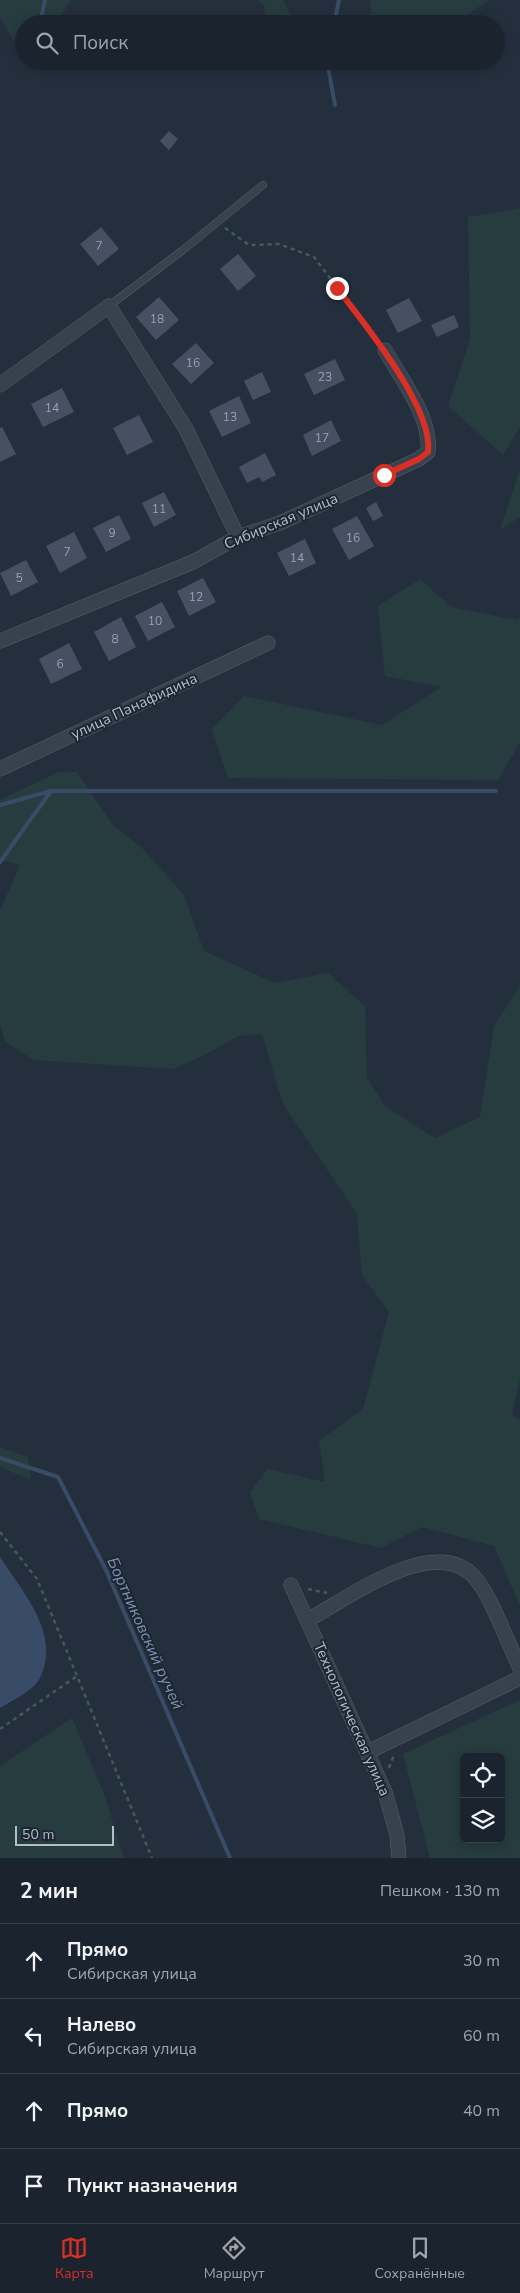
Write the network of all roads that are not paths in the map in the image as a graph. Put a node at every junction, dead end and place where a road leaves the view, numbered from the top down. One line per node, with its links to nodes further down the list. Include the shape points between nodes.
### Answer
1 (263, 185): 2 (lane)
2 (109, 306): 4 (street); 5 (street, via 186,429)
3 (385, 350): 5 (street, Сибирская улица, via 426,423 430,440 428,452 280,523)
4 (0, 385)
5 (238, 537): 6 (street, Сибирская улица, via 193,562)
6 (0, 641)
7 (268, 643): 8 (street, улица Панафидина)
8 (0, 769)
9 (291, 1585): 10 (street, Технологическая улица)
10 (308, 1620): 11 (street, via 411,1564 446,1562 462,1567 477,1580); 13 (street, Технологическая улица)
11 (520, 1668)
12 (520, 1678): 13 (street)
13 (368, 1752): 14 (street, Технологическая улица, via 392,1814)
14 (399, 1858)

